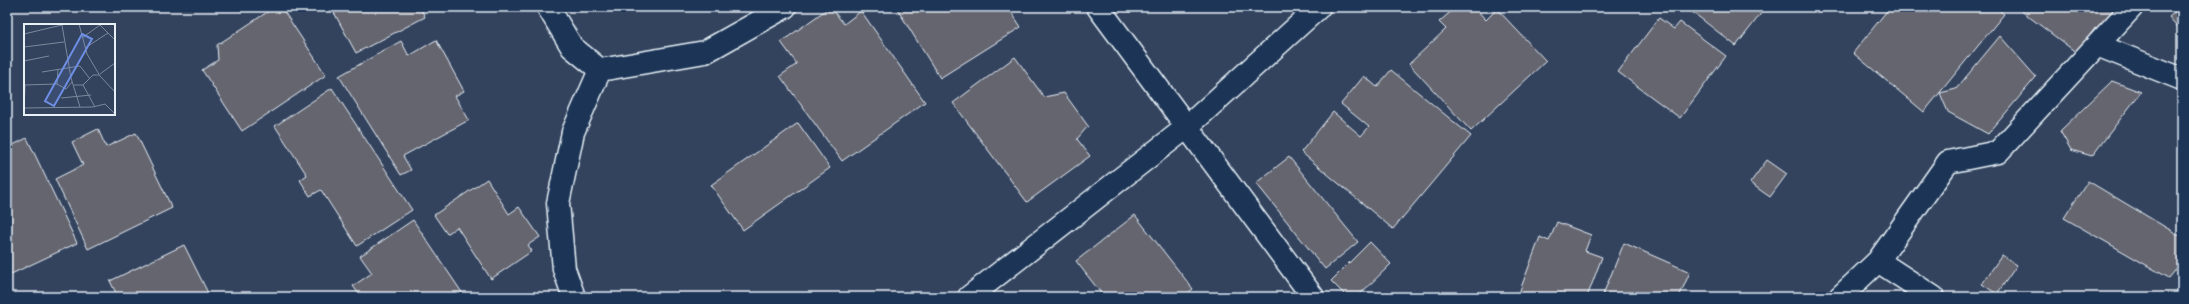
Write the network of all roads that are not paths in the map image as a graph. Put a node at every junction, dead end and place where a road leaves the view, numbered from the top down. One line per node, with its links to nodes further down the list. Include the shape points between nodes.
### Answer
1 (548, 7): 7 (street, via 572,47)
2 (785, 7): 7 (street, via 705,52)
3 (1098, 7): 9 (street)
4 (1319, 7): 9 (street)
5 (2132, 7): 6 (street)
6 (2097, 45): 8 (street); 10 (street, via 1998,152 1948,162)
7 (600, 70): 11 (street, via 573,132 558,203 564,269)
8 (2182, 80)
9 (1187, 127): 12 (street); 13 (street)
10 (1878, 261): 14 (street); 15 (street)
11 (574, 297)
12 (969, 297)
13 (1313, 297)
14 (1840, 297)
15 (1933, 297)

